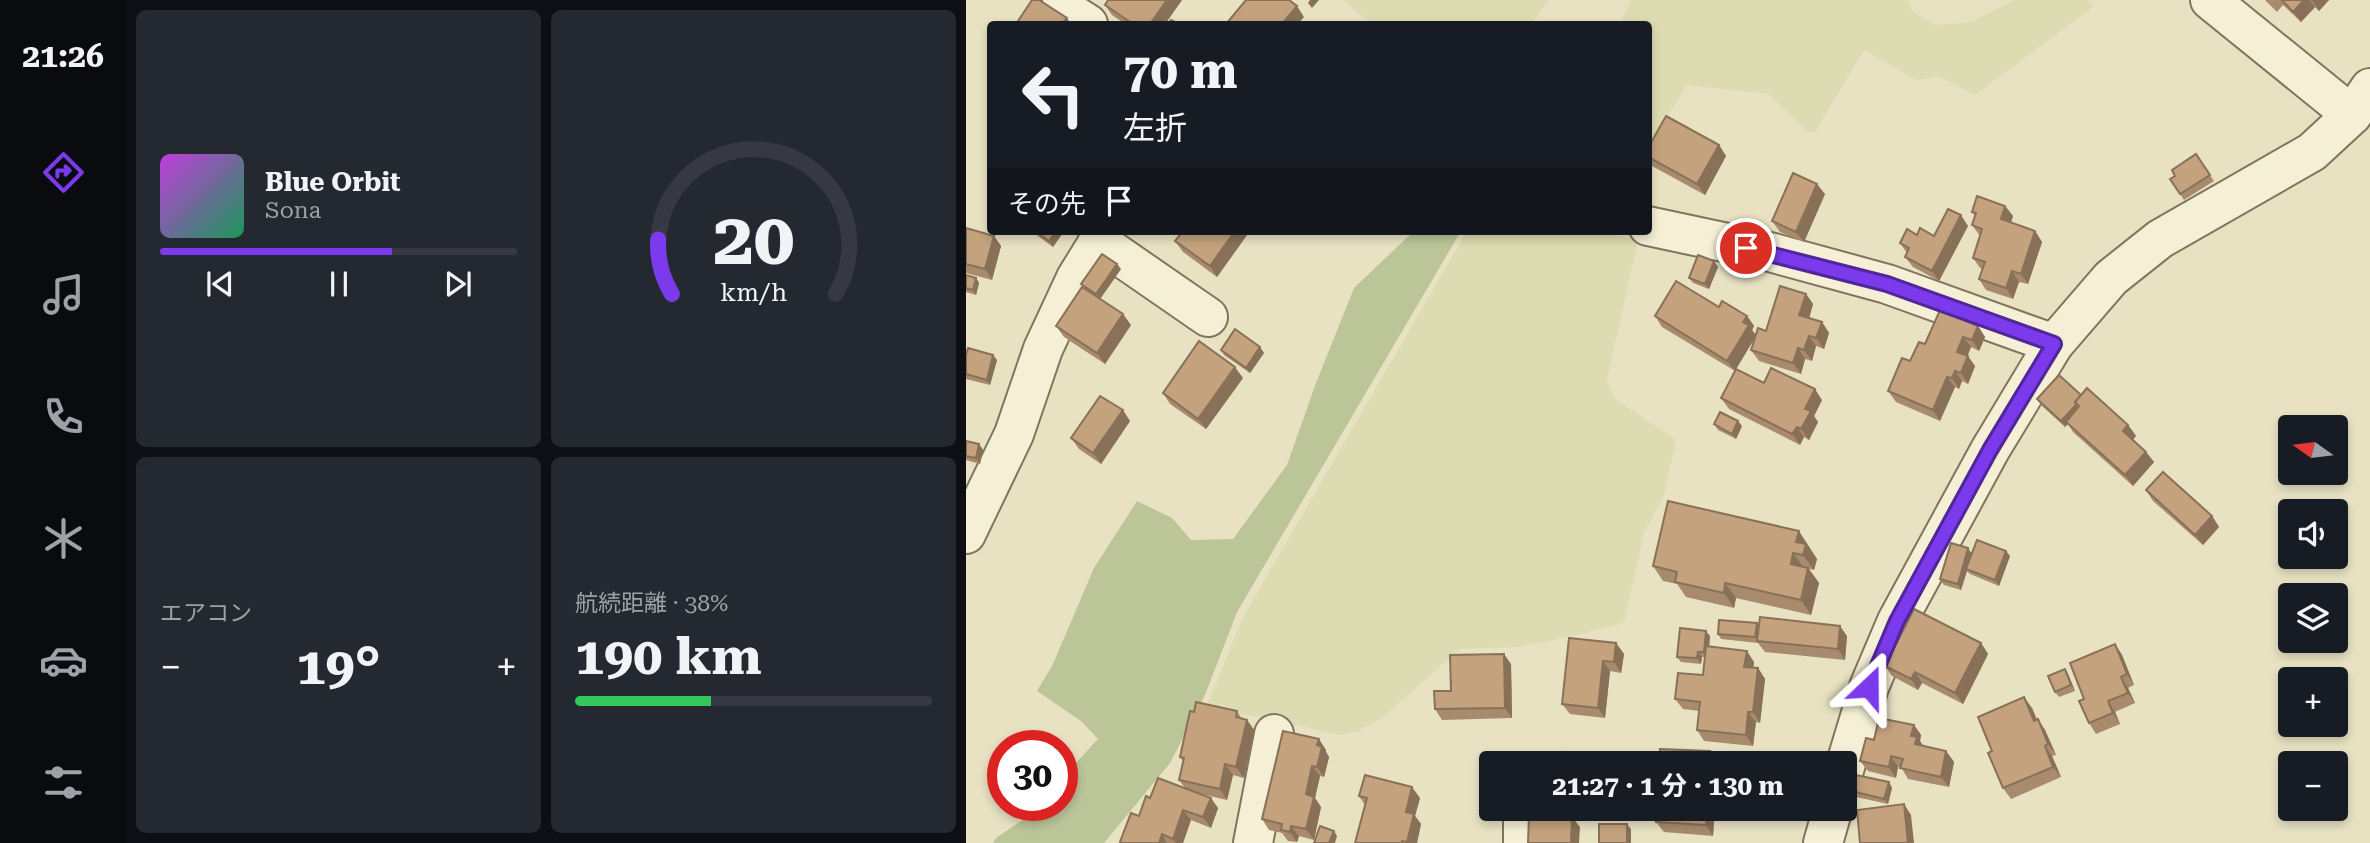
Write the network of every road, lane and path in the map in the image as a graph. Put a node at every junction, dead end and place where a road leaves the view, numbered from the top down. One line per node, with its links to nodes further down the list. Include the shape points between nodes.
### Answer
1 (1062, 0): 3 (street)
2 (2210, 0): 4 (street)
3 (1083, 21)
4 (2361, 102): 8 (street, via 2312,152 2160,239 2111,278)
5 (1652, 227): 8 (street, via 1887,284)
6 (1102, 236): 7 (street); 9 (street, via 1065,302 1014,434)
7 (1208, 317)
8 (2054, 344): 11 (street, via 1897,621 1869,687)
9 (966, 534)
10 (1274, 734): 14 (street)
11 (1850, 751)
12 (1523, 821): 15 (street)
13 (1829, 821): 16 (street)
14 (1253, 843)
15 (1523, 843)
16 (1823, 843)

